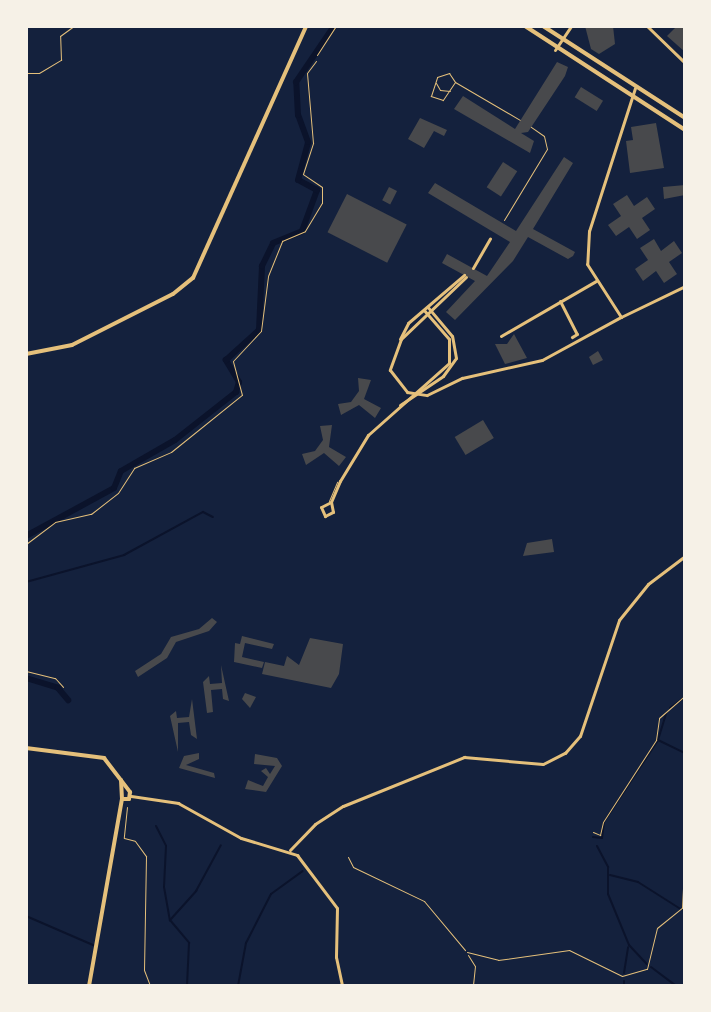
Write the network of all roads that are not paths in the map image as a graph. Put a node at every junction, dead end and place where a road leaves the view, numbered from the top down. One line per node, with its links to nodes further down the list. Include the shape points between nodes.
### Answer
1 (306, 26): 30 (main road, via 207,256 190,282 72,345)
2 (525, 26): 7 (main road)
3 (543, 26): 6 (main road)
4 (571, 26): 6 (street)
5 (647, 26): 8 (street)
6 (562, 39): 7 (street); 11 (main road)
7 (555, 50): 13 (main road)
8 (685, 63)
9 (436, 79): 10 (lane, via 447,72); 12 (lane, via 440,90); 12 (lane, via 430,91 435,100 443,100)
10 (455, 82): 12 (lane); 15 (lane)
11 (635, 88): 13 (street); 14 (main road)
12 (452, 90)
13 (629, 98): 17 (main road); 23 (street, via 587,241 586,260)
14 (685, 118)
15 (520, 120)
16 (531, 127): 18 (lane, via 544,136 547,149)
17 (685, 130)
18 (503, 219)
19 (494, 233): 20 (lane)
20 (490, 238): 21 (street)
21 (472, 266)
22 (465, 276): 26 (street)
23 (596, 281): 25 (street); 27 (street)
24 (685, 286): 27 (street)
25 (560, 301): 28 (street); 29 (street, via 579,333)
26 (427, 310): 27 (street, via 399,342 390,365 392,379 420,395 462,378 542,360); 31 (street, via 451,345 449,363 359,446)
27 (621, 317)
28 (501, 336)
29 (572, 337)
30 (26, 354)
31 (330, 501)
32 (685, 556): 39 (street, via 648,584 619,620 580,736 565,753 543,764 464,757 335,810)
33 (26, 748): 34 (main road, via 104,758)
34 (121, 780): 35 (main road); 36 (main road)
35 (120, 792): 36 (main road); 37 (main road)
36 (130, 793): 37 (main road); 39 (street, via 172,801 241,838)
37 (122, 799): 42 (main road)
38 (685, 849): 41 (lane, via 682,908 657,928 647,969 622,976 569,950 498,960)
39 (290, 850): 43 (street, via 337,908 336,957)
40 (348, 857): 41 (lane, via 353,867 424,901)
41 (467, 952): 44 (lane, via 475,966)
42 (89, 986)
43 (342, 986)
44 (473, 986)

